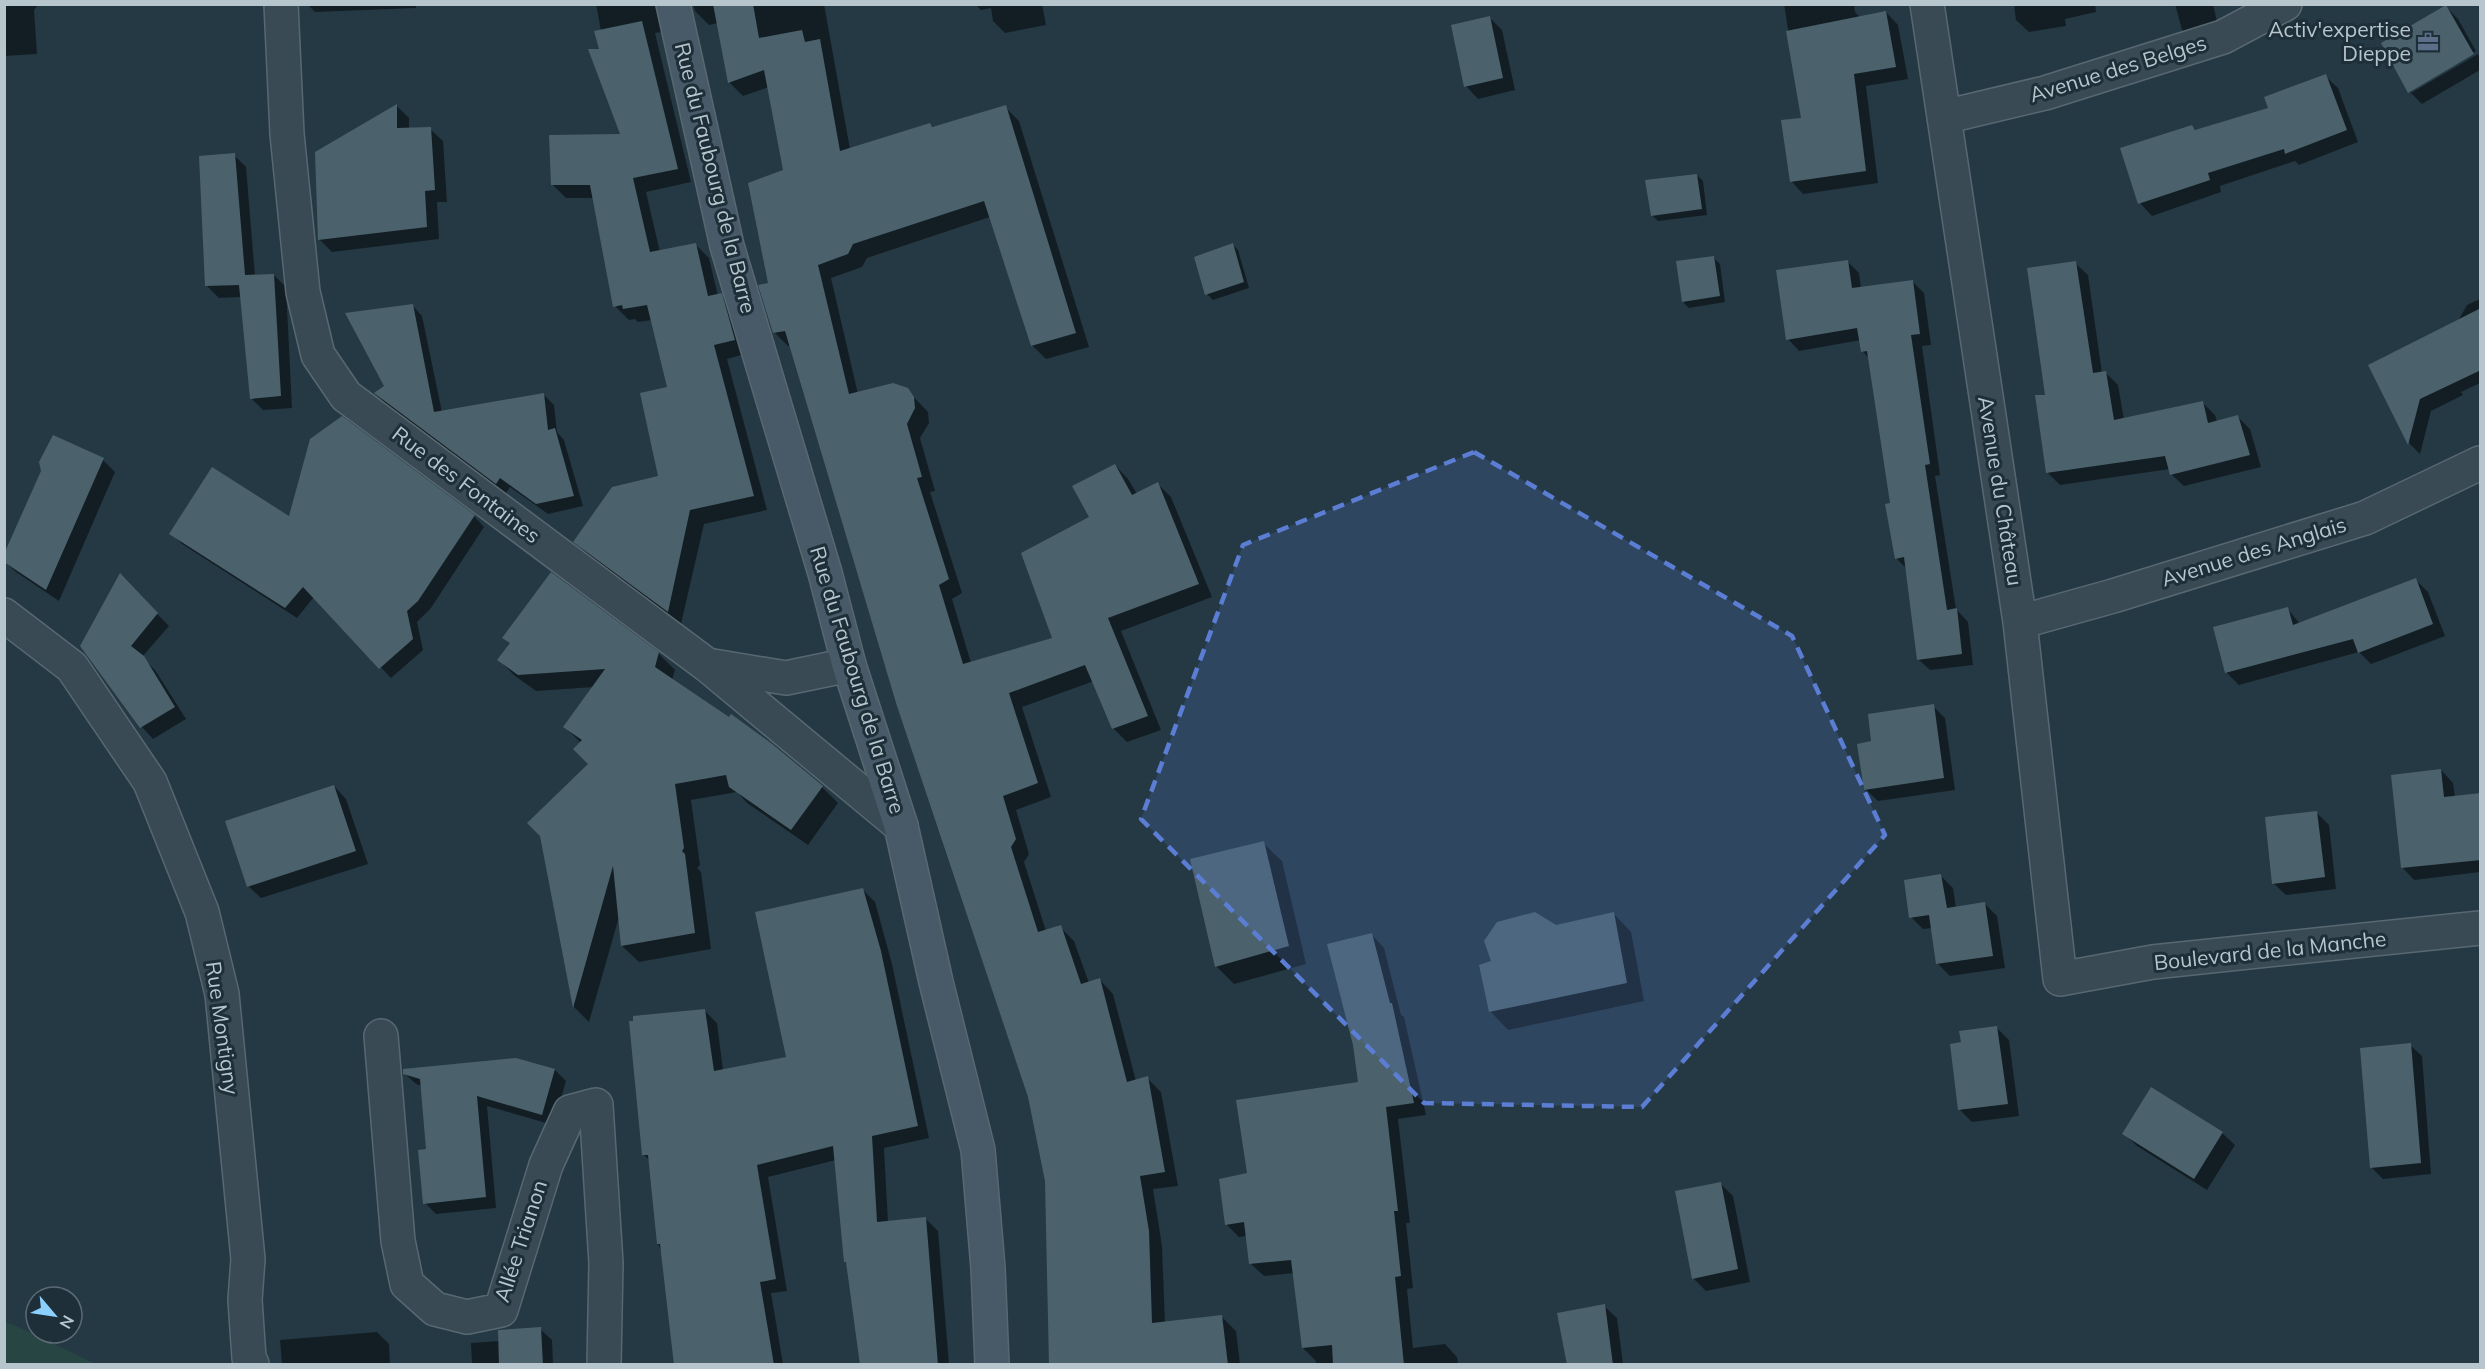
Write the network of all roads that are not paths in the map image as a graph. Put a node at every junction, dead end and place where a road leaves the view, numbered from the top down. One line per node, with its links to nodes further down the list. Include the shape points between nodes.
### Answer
1 (281, 4): 10 (street, Rue des Fontaines, via 287,134 303,292 318,355 345,396)
2 (673, 4): 9 (main road, Rue du Faubourg de la Barre, via 727,246)
3 (1927, 4): 5 (street, Avenue du Château)
4 (2285, 4): 5 (street, Avenue des Belges, via 2223,37 2045,93)
5 (1944, 117): 8 (street, Avenue du Château)
6 (2481, 463): 8 (street, Avenue des Anglais, via 2365,518)
7 (4, 615): 15 (street, Rue Montigny, via 72,667 150,782 202,912 222,994 249,1259 245,1300)
8 (2020, 622): 13 (street, Avenue du Château)
9 (849, 664): 10 (street, via 786,678); 11 (main road, Rue du Faubourg de la Barre)
10 (707, 665): 11 (street, Rue des Fontaines)
11 (901, 826): 17 (main road, Rue du Faubourg de la Barre, via 978,1150)
12 (2481, 928): 13 (street, Boulevard de la Manche, via 2153,962)
13 (2060, 979)
14 (381, 1036): 16 (street, Allée Trianon, via 398,1241 406,1284 435,1309 467,1317 501,1310 546,1165 570,1112 596,1105 606,1263)
15 (252, 1365)
16 (604, 1365)
17 (992, 1365)

